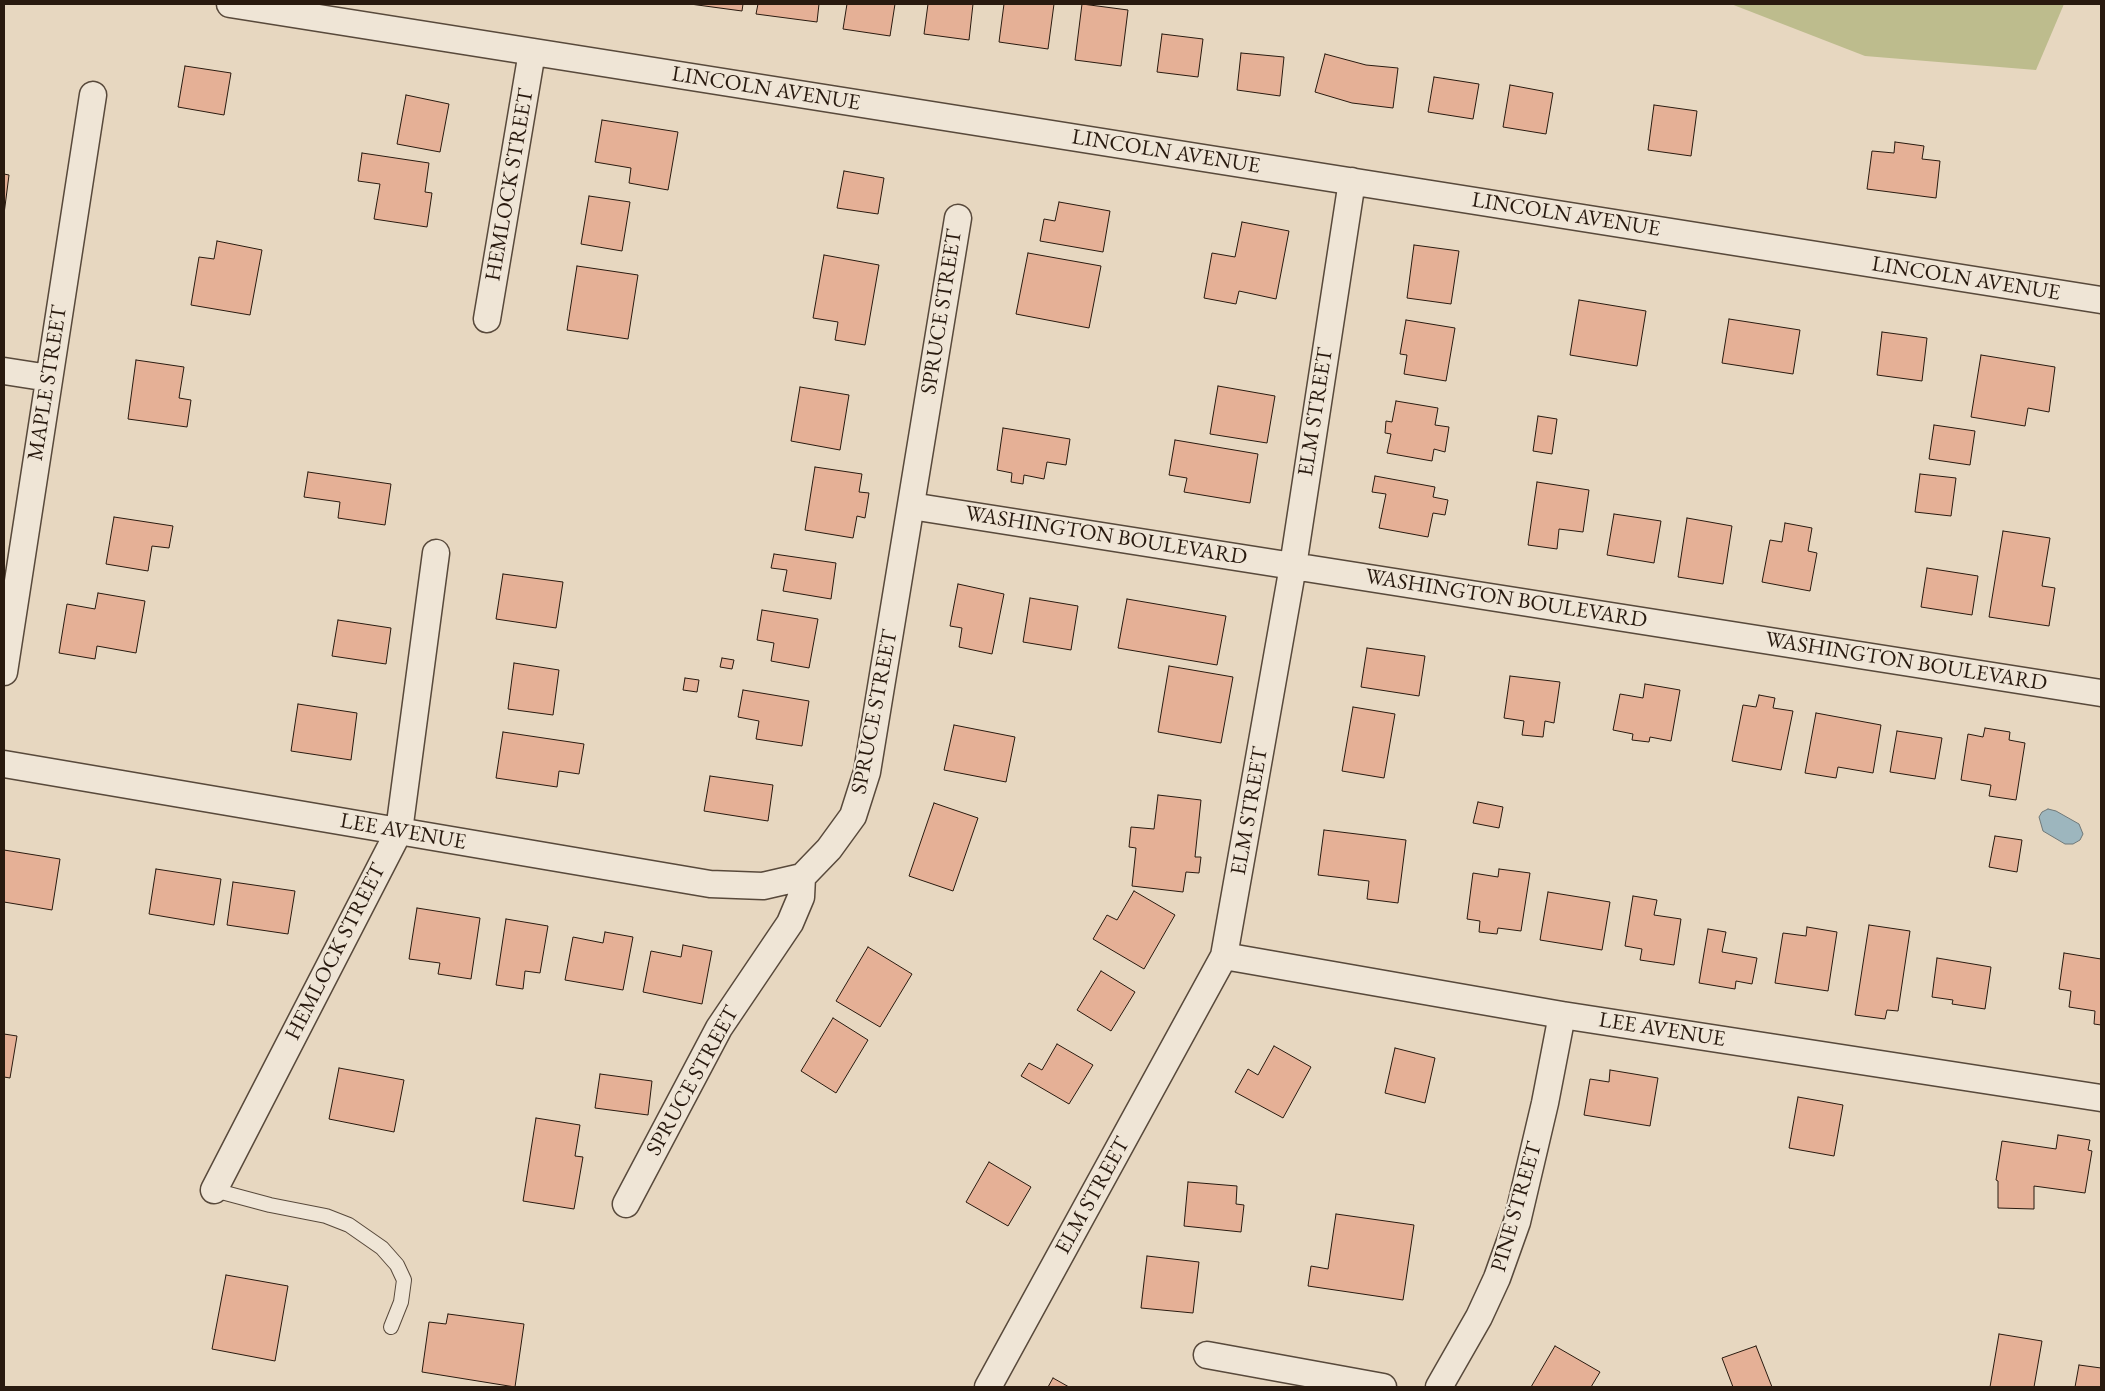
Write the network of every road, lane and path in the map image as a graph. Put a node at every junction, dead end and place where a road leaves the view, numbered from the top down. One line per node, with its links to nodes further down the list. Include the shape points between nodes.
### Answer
1 (230, 4): 2 (street, LINCOLN AVENUE)
2 (532, 52): 4 (street, LINCOLN AVENUE); 7 (street, HEMLOCK STREET)
3 (93, 95): 9 (street, MAPLE STREET)
4 (1352, 181): 6 (street, LINCOLN AVENUE); 12 (street, ELM STREET)
5 (958, 218): 10 (street, SPRUCE STREET)
6 (2101, 300)
7 (487, 319)
8 (4, 371): 9 (street)
9 (49, 378): 13 (street, MAPLE STREET)
10 (911, 506): 12 (street, WASHINGTON BOULEVARD); 17 (street, SPRUCE STREET, via 867,772 853,816)
11 (436, 553): 16 (street, HEMLOCK STREET)
12 (1292, 566): 14 (street, WASHINGTON BOULEVARD); 18 (street, ELM STREET)
13 (4, 672)
14 (2101, 693)
15 (4, 764): 16 (street, LEE AVENUE)
16 (399, 831): 17 (street, LEE AVENUE, via 710,884 763,886); 21 (street, HEMLOCK STREET)
17 (802, 877): 22 (street, SPRUCE STREET, via 801,897 790,923 719,1028)
18 (1224, 956): 19 (street, LEE AVENUE); 25 (street, ELM STREET)
19 (1562, 1015): 20 (street, LEE AVENUE); 27 (street, PINE STREET, via 1517,1222 1479,1317)
20 (2101, 1098)
21 (214, 1190): 23 (lane, via 326,1216 349,1225 382,1248 397,1265 404,1280 401,1302)
22 (626, 1204)
23 (391, 1326)
24 (1207, 1355): 26 (street)
25 (988, 1387)
26 (1383, 1387)
27 (1438, 1387)

